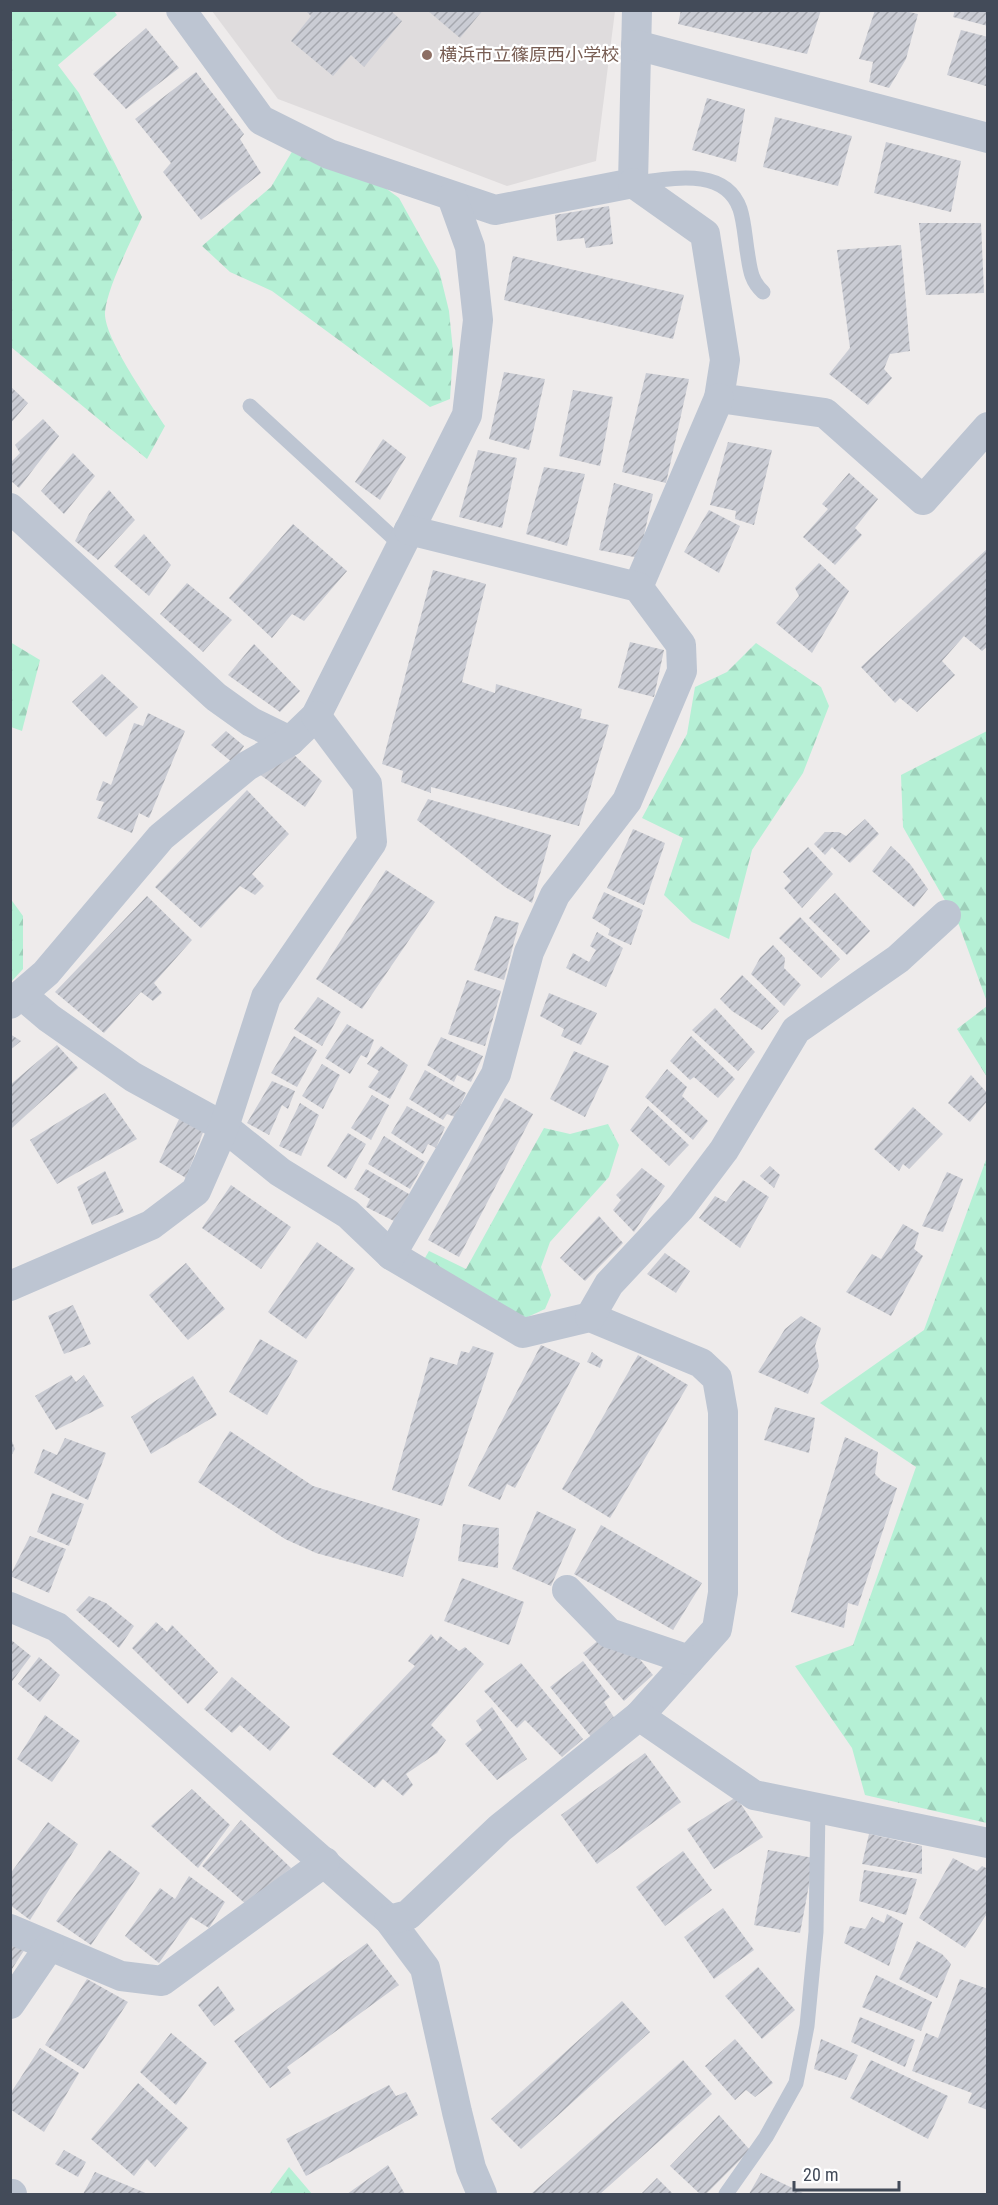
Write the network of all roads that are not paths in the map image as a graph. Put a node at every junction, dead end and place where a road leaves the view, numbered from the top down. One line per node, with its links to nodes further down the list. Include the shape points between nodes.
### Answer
1 (181, 10): 6 (street, via 261,120 329,154)
2 (637, 10): 3 (street)
3 (636, 45): 4 (street); 5 (street)
4 (987, 138)
5 (633, 183): 6 (street, via 495,210); 7 (lane, via 693,177 722,186 740,209 752,282); 8 (street, via 705,234 725,360)
6 (452, 197): 12 (street, via 470,247 478,320 467,415)
7 (763, 292)
8 (719, 398): 10 (street, via 825,413 923,500); 13 (street)
9 (250, 406): 12 (lane)
10 (987, 428)
11 (10, 508): 15 (street, via 216,697 251,722)
12 (405, 537): 13 (street); 14 (street)
13 (638, 586): 19 (street, via 681,645 682,671 627,801 555,895 529,952 496,1074)
14 (316, 716): 15 (street); 18 (street, via 367,784 372,842 266,997)
15 (290, 741): 17 (street, via 247,766 161,837 46,973)
16 (946, 915): 21 (street, via 898,959 796,1030 724,1150 681,1207 609,1284)
17 (17, 1000): 18 (street, via 133,1077)
18 (224, 1127): 19 (street, via 280,1172 348,1214); 20 (street, via 196,1191 169,1212 151,1225)
19 (391, 1255): 21 (street, via 524,1333)
20 (10, 1286)
21 (590, 1317): 24 (street, via 701,1364 717,1378 723,1412 723,1593 717,1629)
22 (567, 1590): 24 (street, via 609,1633)
23 (10, 1607): 28 (street, via 57,1627)
24 (689, 1660): 25 (street)
25 (639, 1716): 26 (street, via 754,1795); 29 (street, via 500,1828 408,1915)
26 (818, 1808): 27 (street); 34 (lane, via 816,1932 807,2026 796,2083 766,2137)
27 (987, 1843)
28 (325, 1862): 29 (street); 31 (street, via 162,1981 121,1976)
29 (389, 1920): 33 (street, via 426,1968 457,2112)
30 (10, 1929): 31 (street)
31 (49, 1947): 32 (street)
32 (10, 2004)
33 (482, 2194)
34 (726, 2194)

